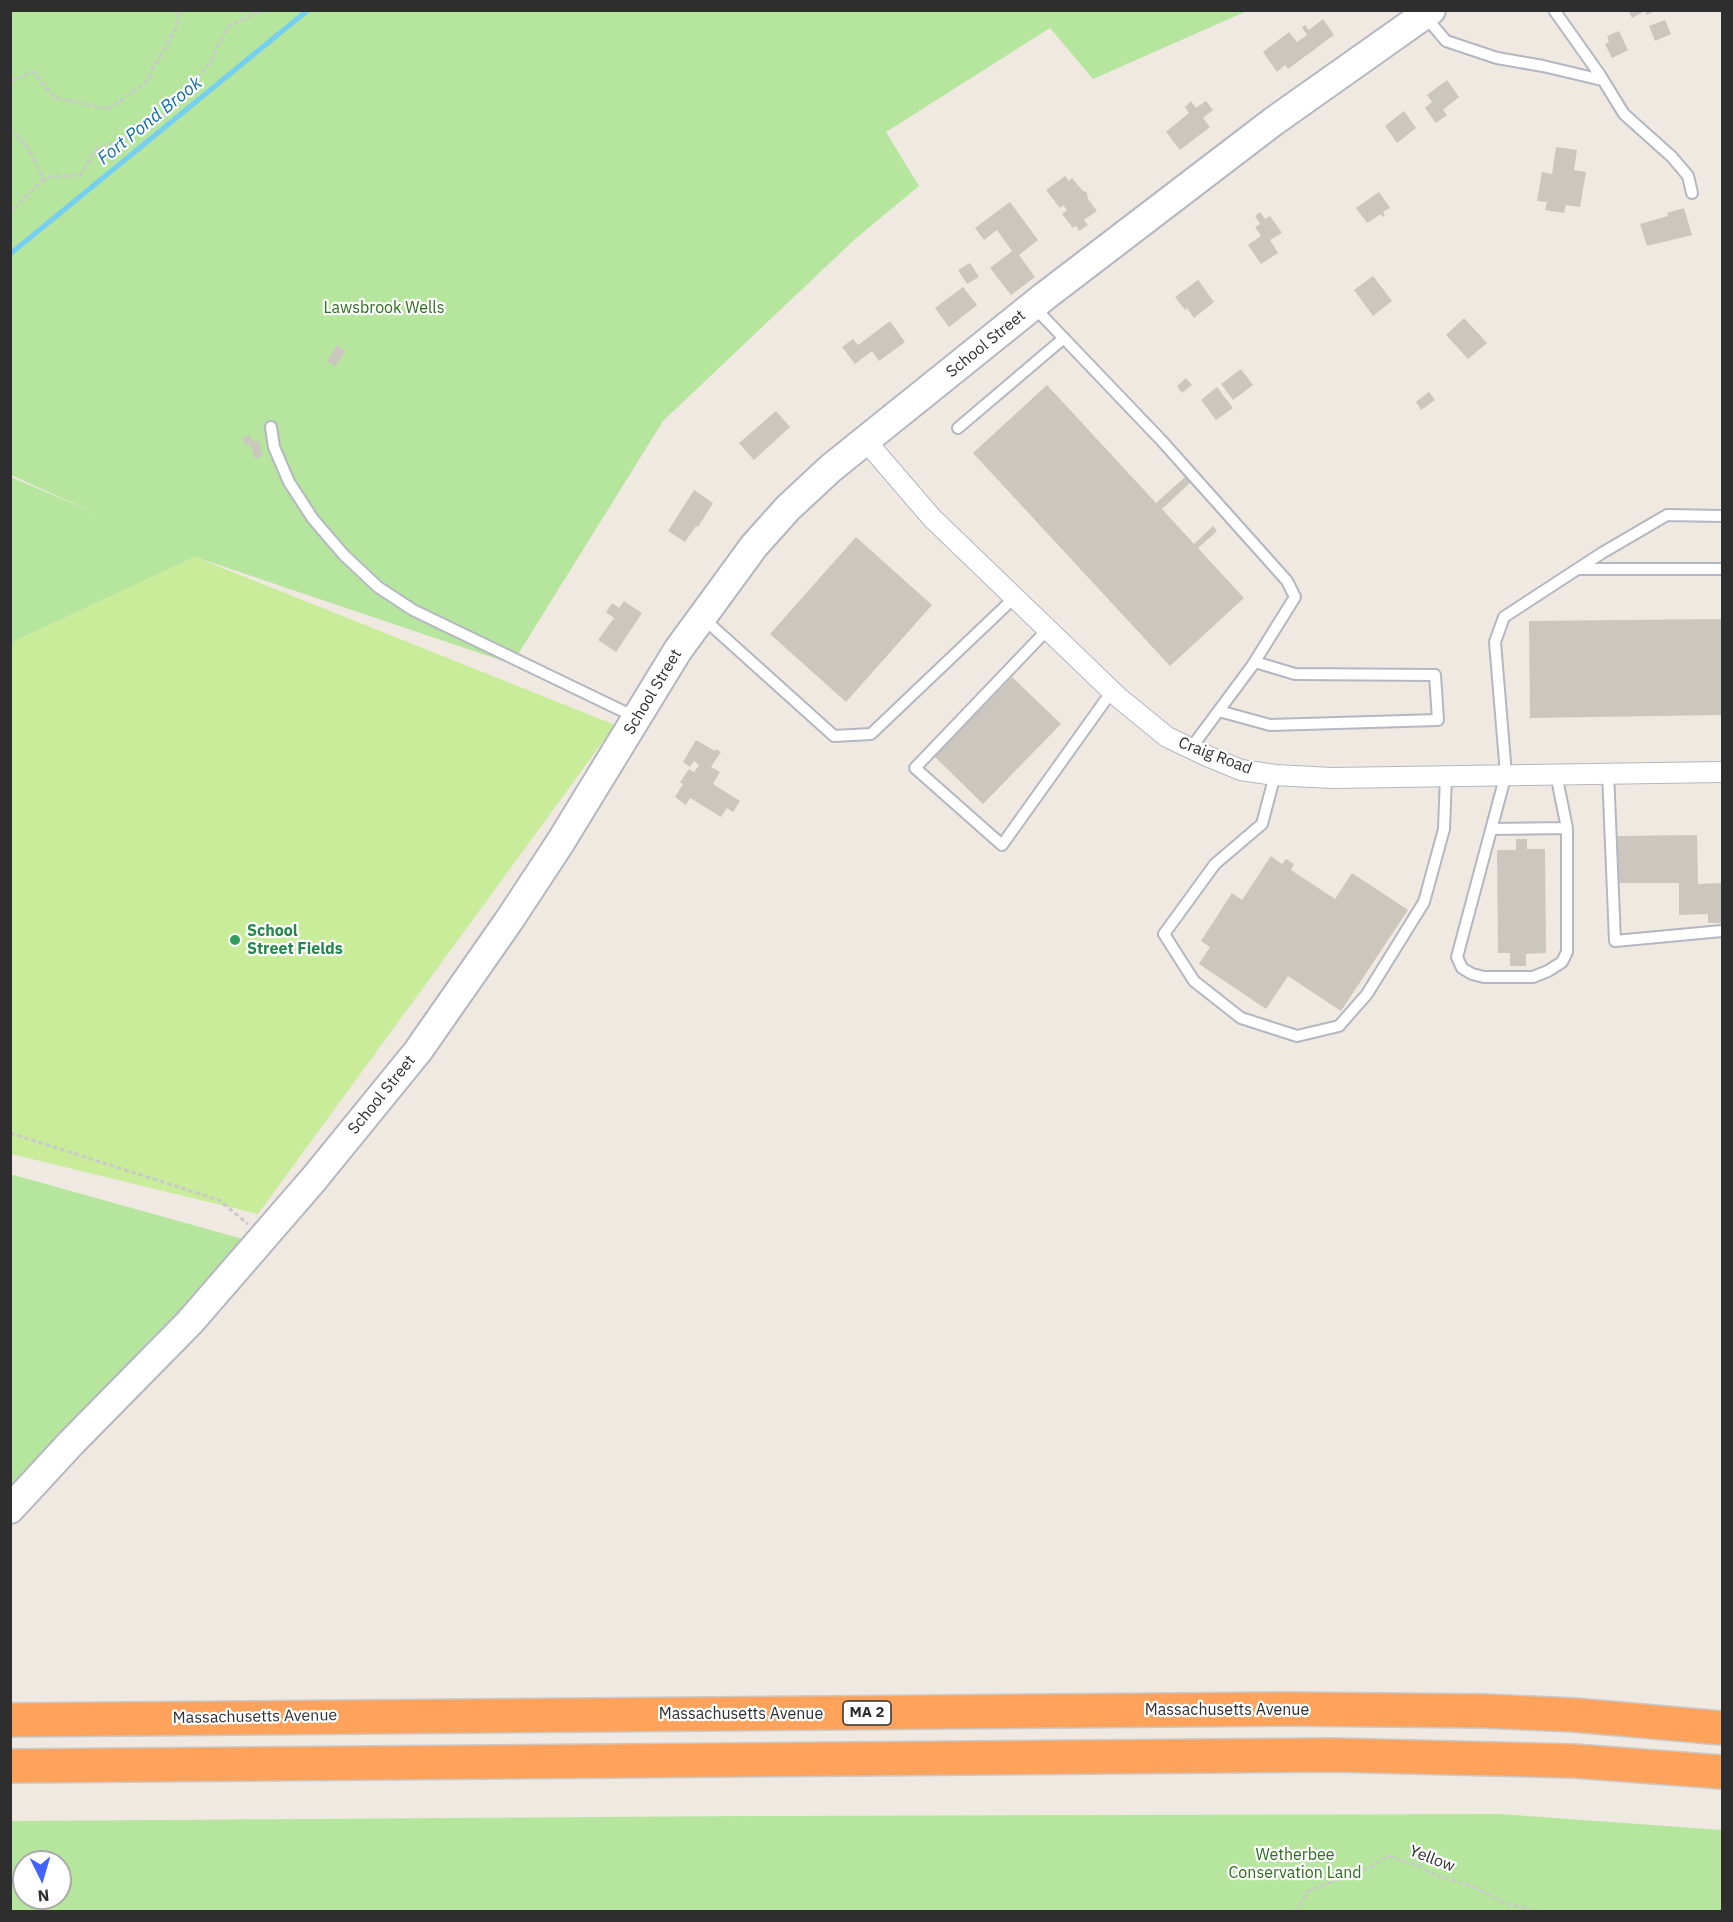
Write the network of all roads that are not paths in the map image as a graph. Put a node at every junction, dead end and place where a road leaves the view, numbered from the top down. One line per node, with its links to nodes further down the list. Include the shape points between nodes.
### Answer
1 (1554, 10): 3 (lane)
2 (1427, 12): 3 (lane, via 1446,41 1497,58); 5 (street, School Street, via 1274,121)
3 (1602, 80): 4 (lane, via 1624,114 1688,176)
4 (1692, 193)
5 (1033, 306): 6 (lane); 9 (street, School Street)
6 (1064, 338): 8 (lane); 16 (lane, via 1287,581 1295,597)
7 (271, 427): 19 (lane, via 274,447 289,482 313,519 378,587 413,610)
8 (958, 428)
9 (865, 440): 13 (street, Craig Road, via 932,518); 14 (street, School Street, via 788,508)
10 (1722, 516): 11 (lane, via 1667,515)
11 (1578, 569): 12 (lane); 23 (lane, via 1504,617 1495,642)
12 (1722, 569)
13 (1015, 597): 14 (lane, via 871,734 834,736); 15 (street, Craig Road)
14 (701, 617): 19 (street, School Street)
15 (1048, 629): 17 (street, Craig Road); 17 (lane, via 915,768 1002,845)
16 (1255, 662): 18 (lane); 18 (lane, via 1295,674 1435,675 1438,720 1270,725)
17 (1112, 691): 20 (street, Craig Road, via 1167,737)
18 (1219, 711): 20 (lane)
19 (638, 718): 30 (street, School Street, via 510,919 418,1051 190,1322)
20 (1191, 748): 25 (street, Craig Road, via 1241,770)
21 (1608, 772): 22 (street, Craig Road); 24 (street, Craig Road); 29 (lane, via 1615,941)
22 (1722, 772)
23 (1506, 774): 24 (street, Craig Road); 26 (street, Craig Road); 28 (lane)
24 (1556, 774): 27 (lane)
25 (1275, 775): 26 (street, Craig Road); 26 (lane, via 1262,824 1215,864 1164,934 1194,981 1241,1018 1297,1036 1339,1026 1367,994 1424,902 1444,829)
26 (1446, 776)
27 (1567, 828): 28 (lane); 28 (lane, via 1568,952 1562,962 1533,977 1472,974 1462,968 1457,957)
28 (1492, 829)
29 (1722, 931)
30 (10, 1509)
31 (10, 1720): 32 (highway, Massachusetts Avenue / MA 2, via 1286,1709 1574,1715)
32 (1722, 1728)
33 (10, 1766): 34 (highway, via 1333,1755 1574,1761)
34 (1722, 1772)

